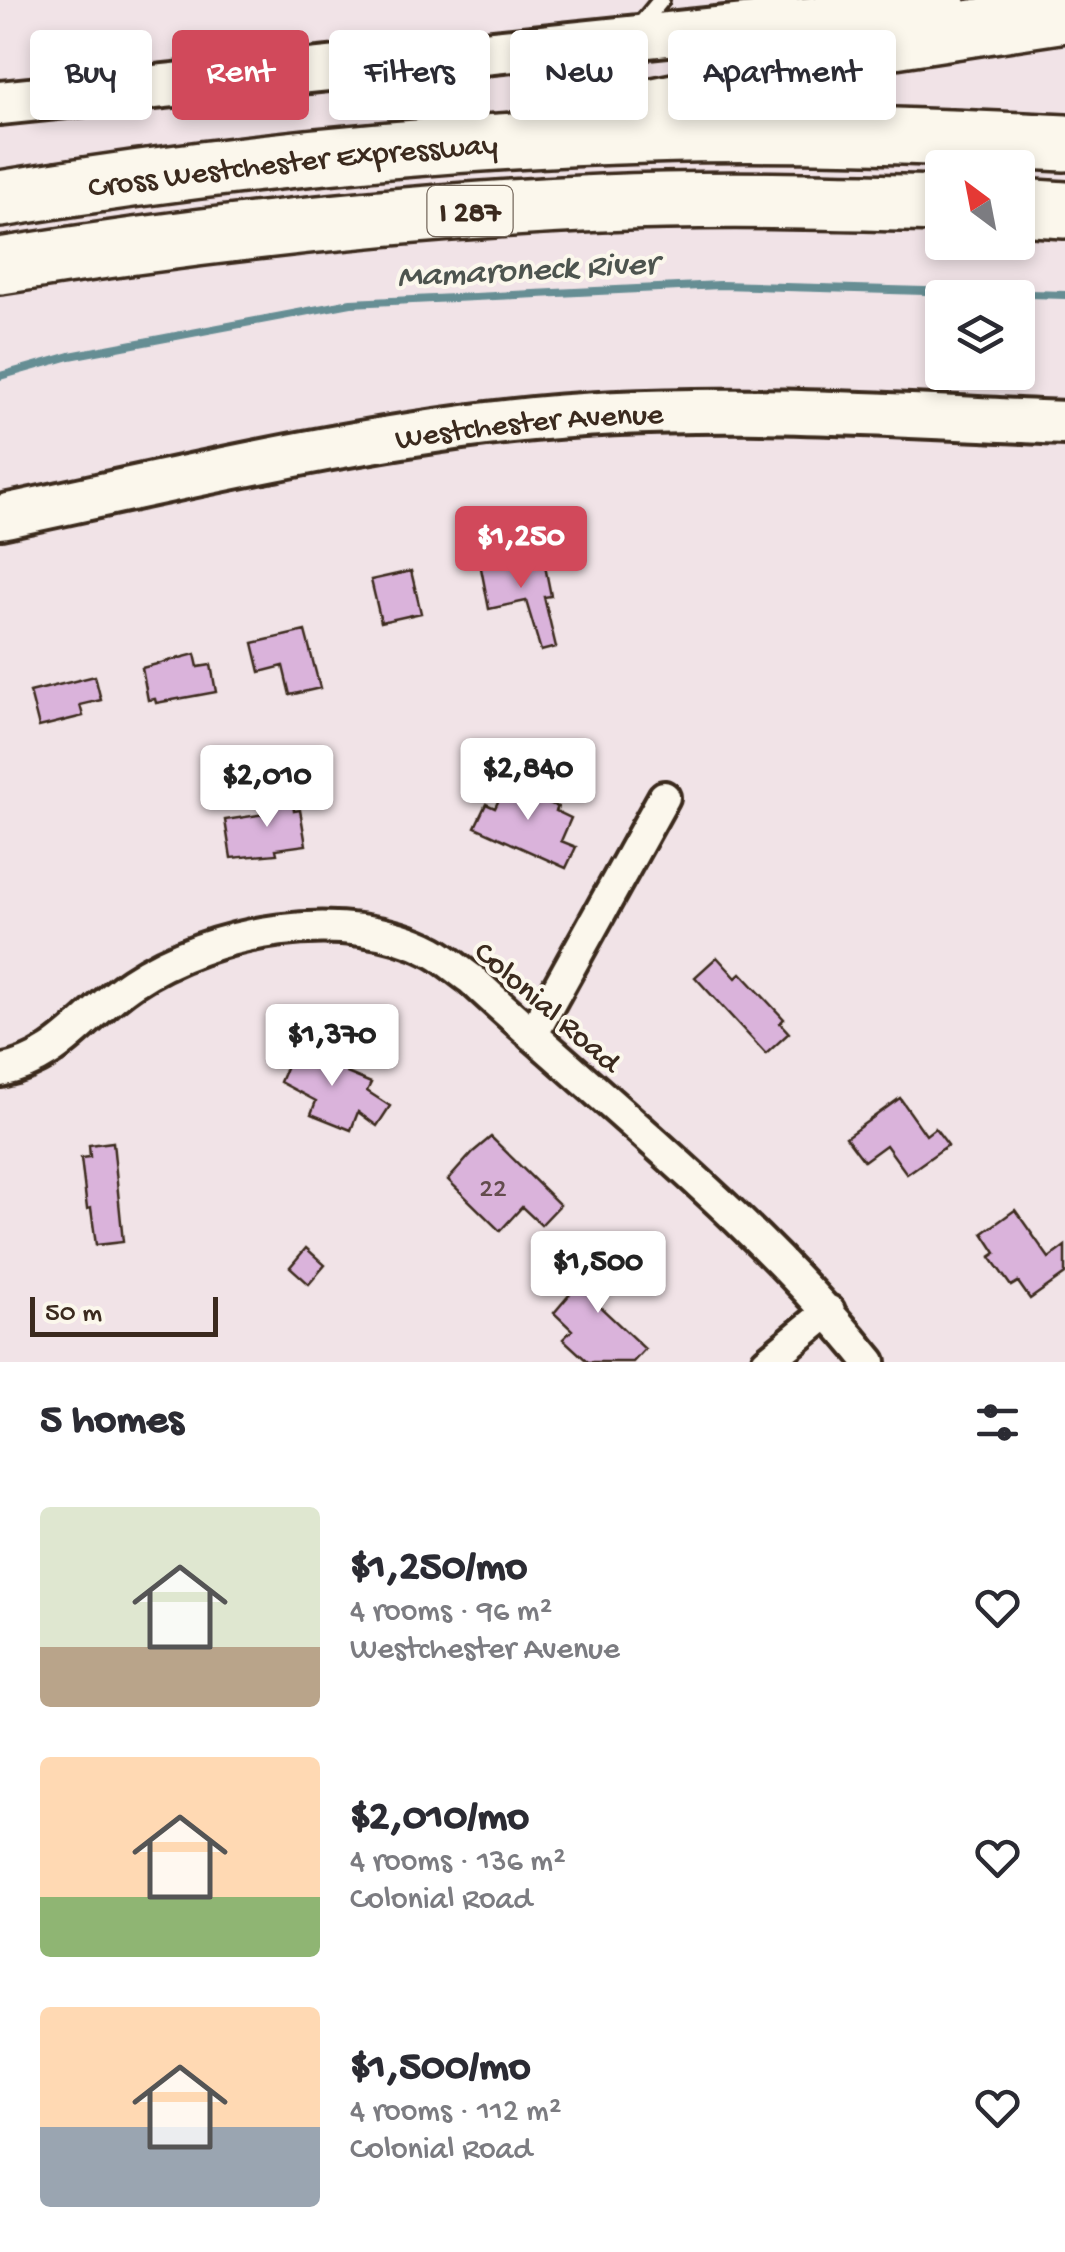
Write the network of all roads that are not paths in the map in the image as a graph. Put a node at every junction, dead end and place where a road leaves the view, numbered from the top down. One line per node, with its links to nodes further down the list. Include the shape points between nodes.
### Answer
1 (660, 0): 5 (lane)
2 (1065, 4): 3 (main road)
3 (832, 8): 6 (main road)
4 (1065, 14): 10 (highway, via 912,36 729,91)
5 (635, 30)
6 (648, 36)
7 (510, 51): 8 (main road)
8 (3, 101)
9 (1065, 143): 10 (highway, Cross Westchester Expressway / I 287, via 722,134)
10 (426, 146): 11 (highway, Cross Westchester Expressway / I 287, via 197,169)
11 (0, 199)
12 (925, 204): 15 (highway, Cross Westchester Expressway / I 287, via 694,200 499,208 249,230)
13 (1035, 208): 14 (highway)
14 (1065, 210)
15 (0, 266)
16 (1065, 423): 17 (main road, Westchester Avenue, via 734,411 514,421 287,456)
17 (0, 517)
18 (664, 796): 19 (street)
19 (532, 1035): 20 (street, Colonial Road, via 433,952 356,930 298,929 189,953 133,983 48,1055); 21 (street, Colonial Road, via 776,1254)
20 (0, 1071)
21 (829, 1311): 22 (street); 23 (street, Colonial Road)
22 (767, 1362)
23 (870, 1362)

